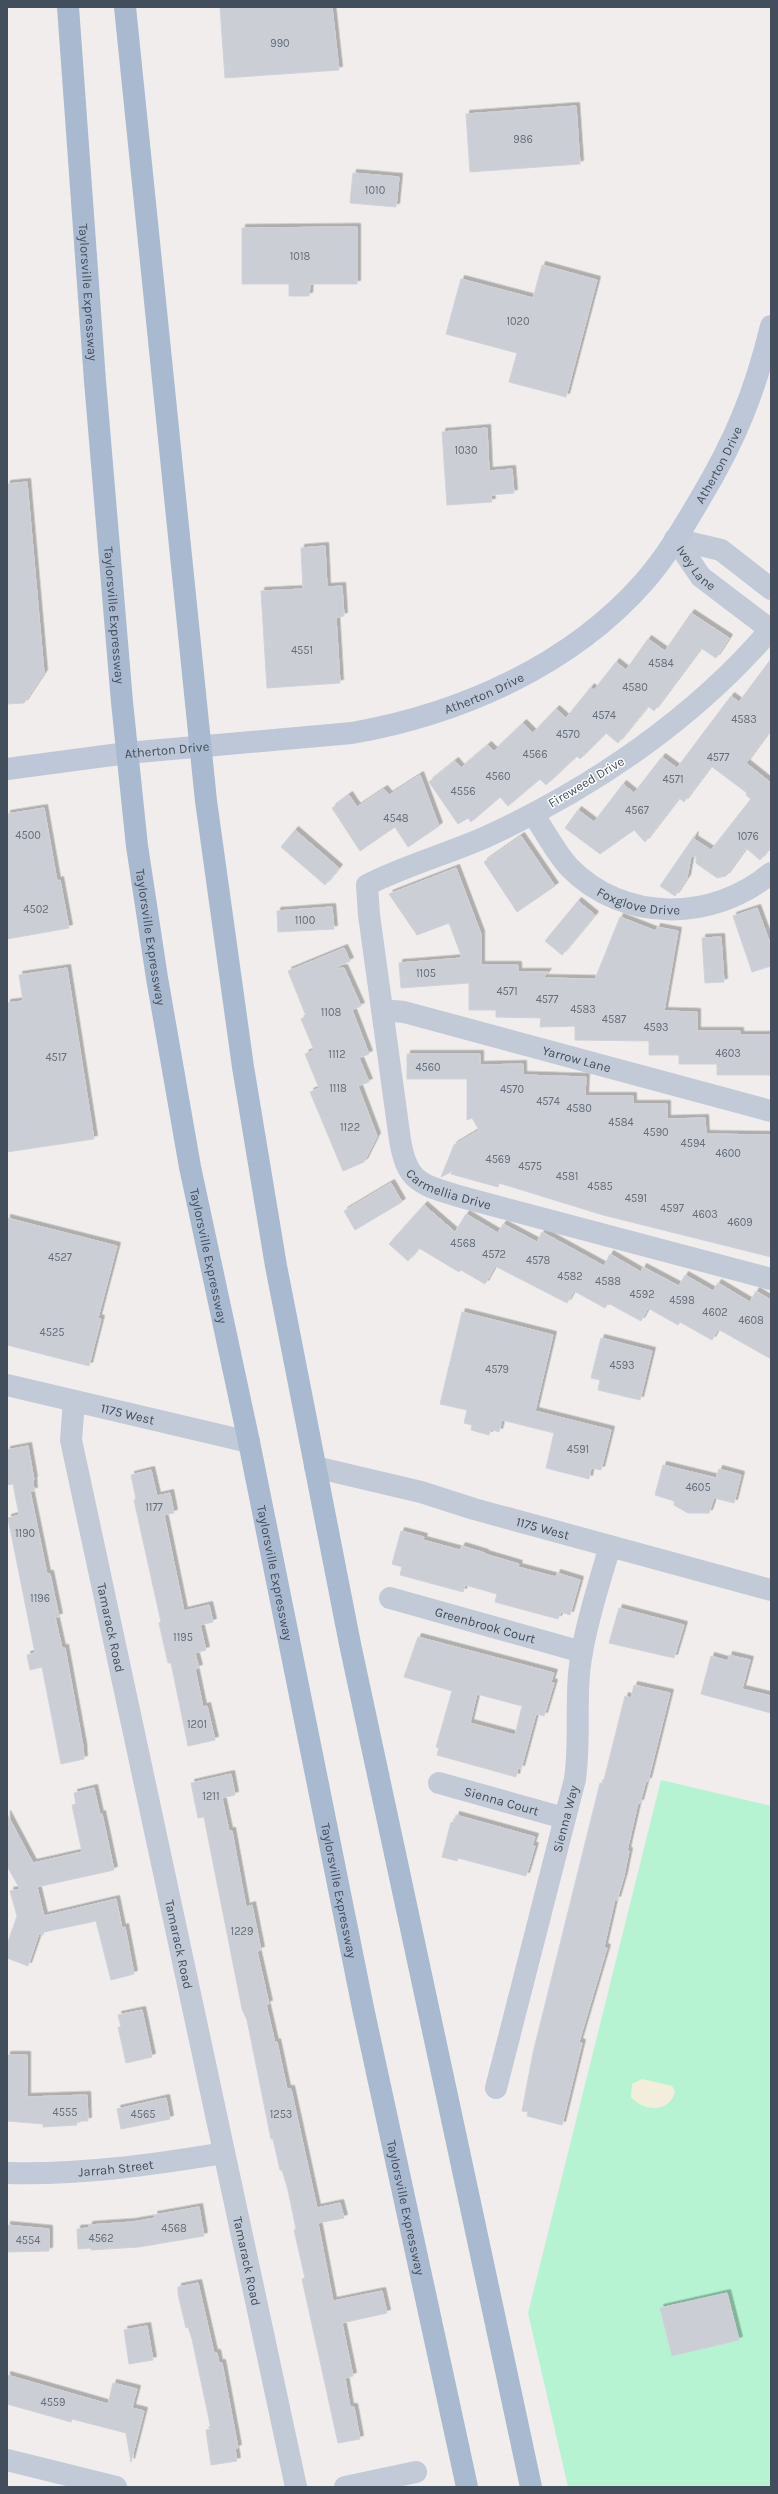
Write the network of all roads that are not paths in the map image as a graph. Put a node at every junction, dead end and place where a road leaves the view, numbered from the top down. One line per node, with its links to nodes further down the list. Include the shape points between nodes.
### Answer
1 (68, 7): 8 (main road, Taylorsville Expressway, via 95,381)
2 (125, 7): 7 (main road)
3 (771, 326): 4 (street, Atherton Drive, via 759,376 738,430)
4 (675, 539): 5 (street, Ivey Lane, via 721,550); 6 (street, Ivey Lane, via 701,577); 7 (street, Atherton Drive, via 644,582 588,632 537,667 484,695 450,709 387,727 352,733)
5 (771, 589)
6 (771, 630): 10 (street, Fireweed Drive, via 715,687 647,744)
7 (201, 748): 8 (street, Atherton Drive); 19 (main road, via 222,932 249,1106)
8 (127, 753): 9 (street, Atherton Drive); 18 (main road, Taylorsville Expressway, via 138,854 173,1073 208,1254)
9 (7, 769)
10 (533, 814): 11 (street, Foxglove Drive, via 569,866 592,885 622,900 651,909 684,910 709,906 734,897); 12 (street, Fireweed Drive, via 487,836 397,870)
11 (771, 873)
12 (367, 885): 13 (street, Carmellia Drive)
13 (382, 1010): 14 (street, Yarrow Lane, via 404,1012); 15 (street, Carmellia Drive, via 402,1154 406,1168 416,1180 430,1188 458,1196)
14 (771, 1111)
15 (771, 1279)
16 (7, 1385): 17 (street, 1175 West)
17 (74, 1401): 18 (street, 1175 West); 27 (street, Tamarack Road, via 71,1440)
18 (249, 1442): 34 (main road, Taylorsville Expressway, via 363,2008)
19 (315, 1467): 20 (street, 1175 West, via 421,1492); 35 (main road, via 352,1652)
20 (610, 1546): 21 (street, 1175 West); 23 (street, Sienna Way)
21 (771, 1590)
22 (390, 1598): 23 (street, Greenbrook Court)
23 (582, 1652): 25 (street, Sienna Way, via 578,1686 578,1755)
24 (439, 1783): 25 (street, Sienna Court)
25 (564, 1818): 26 (street, Sienna Way)
26 (496, 2088)
27 (224, 2152): 28 (street, Jarrah Street, via 100,2171); 32 (street, Tamarack Road)
28 (7, 2173)
29 (7, 2460): 31 (street)
30 (416, 2472): 33 (street)
31 (116, 2487)
32 (296, 2487)
33 (345, 2487)
34 (467, 2487)
35 (531, 2487)

